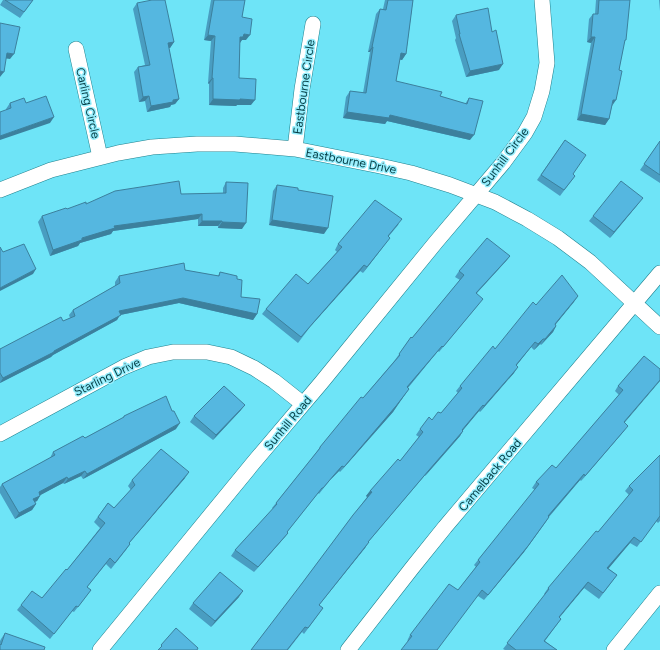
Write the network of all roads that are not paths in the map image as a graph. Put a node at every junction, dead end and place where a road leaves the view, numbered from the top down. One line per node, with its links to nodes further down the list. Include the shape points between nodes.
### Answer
1 (542, 0): 7 (street, Sunhill Circle, via 547,63 534,117 503,163)
2 (313, 24): 4 (street, Eastbourne Circle)
3 (76, 49): 5 (street, Carling Circle)
4 (295, 150): 5 (street, Eastbourne Drive, via 235,144 197,144 152,147); 7 (street, Eastbourne Drive, via 411,173)
5 (100, 157): 6 (street, Eastbourne Drive, via 51,170)
6 (0, 190)
7 (475, 195): 9 (street, Eastbourne Drive, via 495,202 558,238 590,262); 11 (street, Sunhill Road)
8 (660, 273): 9 (street, Camelback Road)
9 (635, 303): 10 (street, Eastbourne Drive); 15 (street, Camelback Road, via 445,527)
10 (660, 327)
11 (303, 404): 12 (street, Starling Drive, via 274,381 232,357 207,352 173,352 124,367); 14 (street, Sunhill Road)
12 (0, 434)
13 (660, 592): 16 (street)
14 (100, 650)
15 (348, 650)
16 (614, 650)

